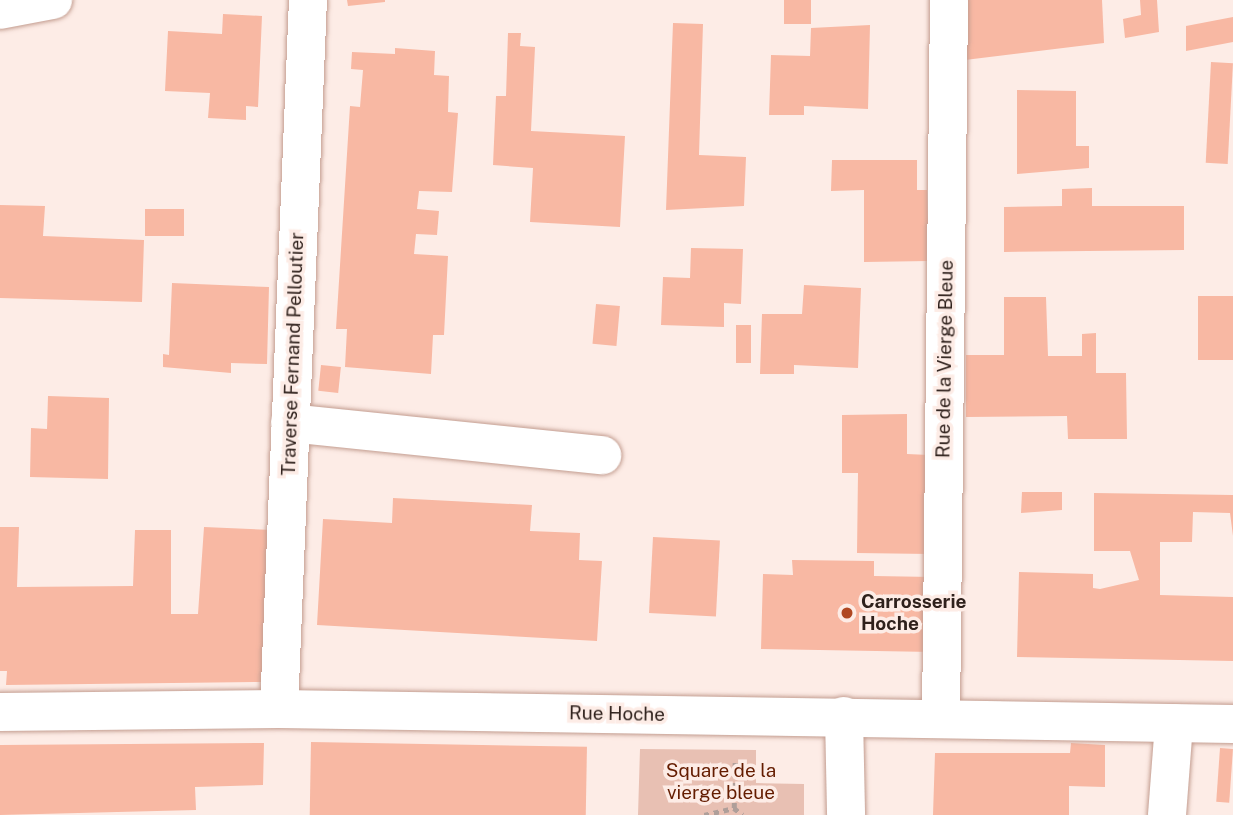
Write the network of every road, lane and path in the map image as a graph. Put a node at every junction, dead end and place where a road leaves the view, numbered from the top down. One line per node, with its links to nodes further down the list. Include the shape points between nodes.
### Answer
1 (53, 0): 4 (street)
2 (308, 0): 5 (street, Traverse Fernand Pelloutier)
3 (949, 0): 10 (street, Rue de la Vierge Bleue)
4 (0, 10)
5 (290, 423): 6 (street); 7 (street, Traverse Fernand Pelloutier)
6 (603, 455)
7 (279, 709): 8 (street, Rue Hoche); 9 (street, Rue Hoche)
8 (0, 712)
9 (844, 716): 10 (street, Rue Hoche); 15 (street)
10 (940, 718): 11 (street, Rue Hoche)
11 (1174, 723): 12 (street, Rue Hoche); 16 (street)
12 (1233, 724)
13 (704, 815): 14 (path, via 734,808)
14 (743, 815)
15 (846, 815)
16 (1167, 815)

